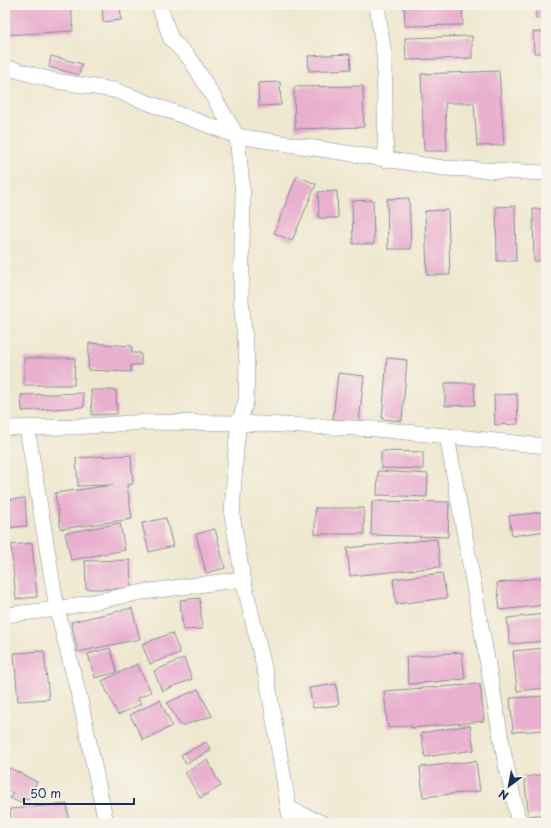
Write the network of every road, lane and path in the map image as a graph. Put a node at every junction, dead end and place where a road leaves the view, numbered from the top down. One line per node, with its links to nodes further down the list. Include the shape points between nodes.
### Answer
1 (158, 5): 4 (street, via 171,39 191,60)
2 (377, 5): 5 (street, via 384,55)
3 (5, 67): 4 (street, via 55,80 114,90)
4 (237, 136): 5 (street); 7 (street, via 243,196 241,300 247,361 246,401)
5 (386, 160): 6 (street, via 443,168)
6 (546, 173)
7 (239, 423): 9 (street, via 145,422); 10 (street, via 376,429); 12 (street, via 232,485 232,515)
8 (5, 428): 9 (street)
9 (27, 428): 13 (street)
10 (448, 436): 11 (street); 19 (street)
11 (546, 446)
12 (243, 579): 13 (street, via 143,592); 15 (street, via 268,684)
13 (57, 609): 14 (street); 16 (street, via 81,704)
14 (5, 615)
15 (288, 808): 17 (street); 18 (street)
16 (106, 823)
17 (291, 823)
18 (322, 823)
19 (518, 823)

